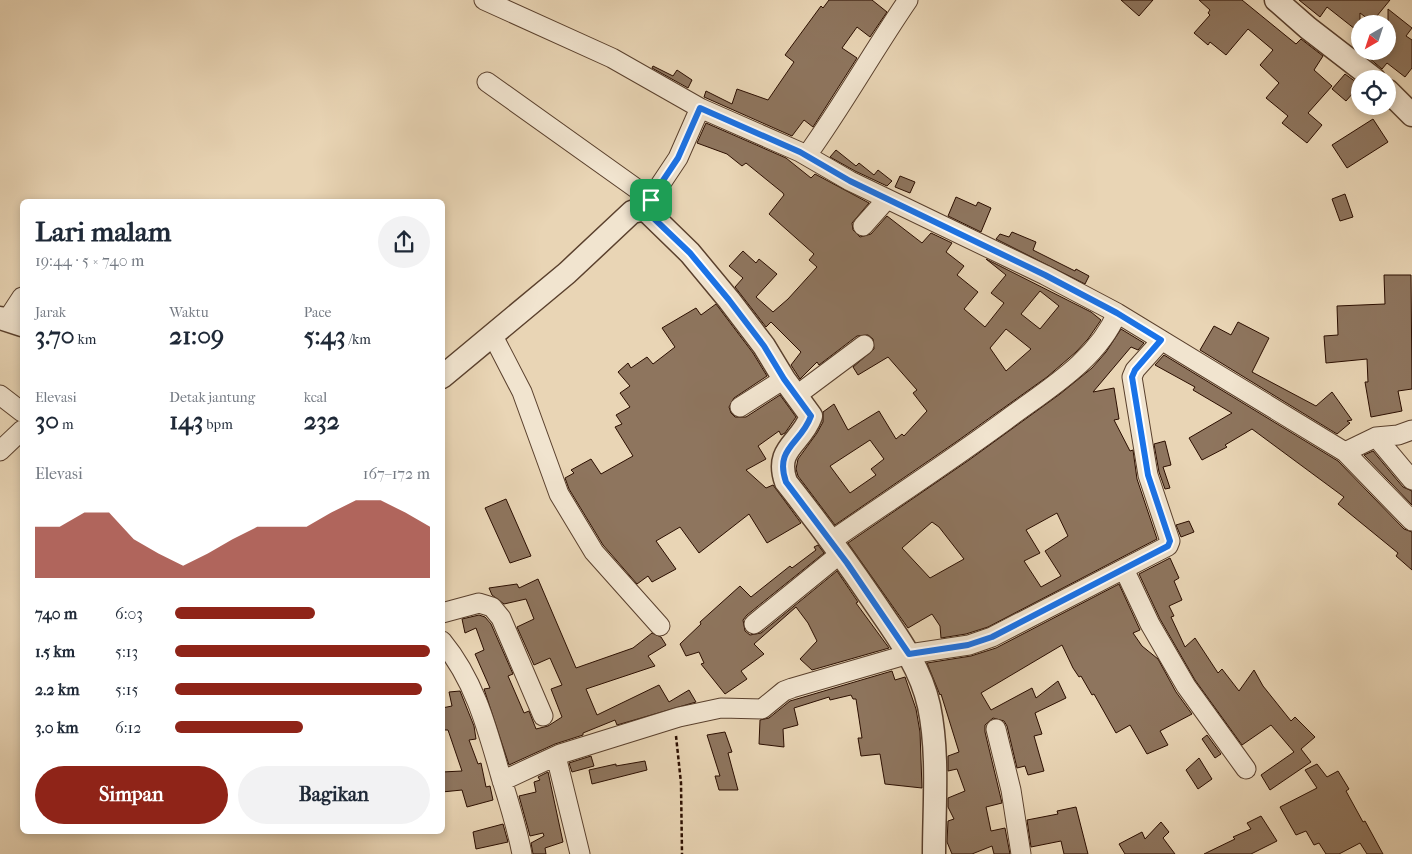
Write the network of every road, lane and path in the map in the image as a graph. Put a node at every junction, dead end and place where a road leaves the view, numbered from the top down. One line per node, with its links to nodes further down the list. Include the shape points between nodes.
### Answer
1 (484, 0): 7 (street, via 612,58)
2 (908, 0): 9 (street)
3 (1276, 0): 4 (street)
4 (1362, 70)
5 (487, 82): 11 (street)
6 (1396, 99): 8 (street)
7 (700, 108): 9 (street); 11 (street, via 678,158)
8 (1412, 115)
9 (807, 155): 10 (street)
10 (887, 199): 12 (street); 14 (street)
11 (647, 204): 16 (street, via 632,212 567,273); 20 (street, via 764,346)
12 (863, 226)
13 (20, 301): 15 (street)
14 (1117, 313): 17 (street); 31 (street, via 1110,328 1068,374)
15 (10, 321)
16 (492, 336): 19 (street); 35 (street, via 522,392 559,494 594,552)
17 (1161, 340): 28 (street); 32 (street, via 1132,377 1148,475 1170,541 1168,546)
18 (864, 345): 20 (street)
19 (445, 374)
20 (790, 387): 22 (street); 31 (street, via 811,416 807,428 784,457 782,470 786,482)
21 (0, 395): 23 (street)
22 (740, 407)
23 (20, 410)
24 (1412, 430): 26 (street)
25 (20, 432): 27 (street)
26 (1376, 437): 28 (street); 29 (street)
27 (0, 451)
28 (1345, 452): 30 (street)
29 (1412, 480)
30 (1412, 521)
31 (835, 548): 34 (street); 37 (street)
32 (1124, 569): 37 (street, via 992,637 968,645); 42 (street, via 1150,624 1186,686)
33 (445, 612): 38 (street, via 479,603 492,607 501,618)
34 (754, 624)
35 (660, 626)
36 (445, 644): 43 (street, via 473,688)
37 (909, 654): 39 (street, via 792,688 762,709 721,708); 47 (street, via 928,704 932,725 935,752)
38 (543, 716)
39 (674, 719): 41 (street); 46 (path, via 681,782)
40 (996, 729): 48 (street, via 1011,790)
41 (556, 756): 43 (street); 45 (street)
42 (1246, 769)
43 (502, 781): 44 (street)
44 (522, 854)
45 (580, 854)
46 (682, 854)
47 (934, 854)
48 (1021, 854)

